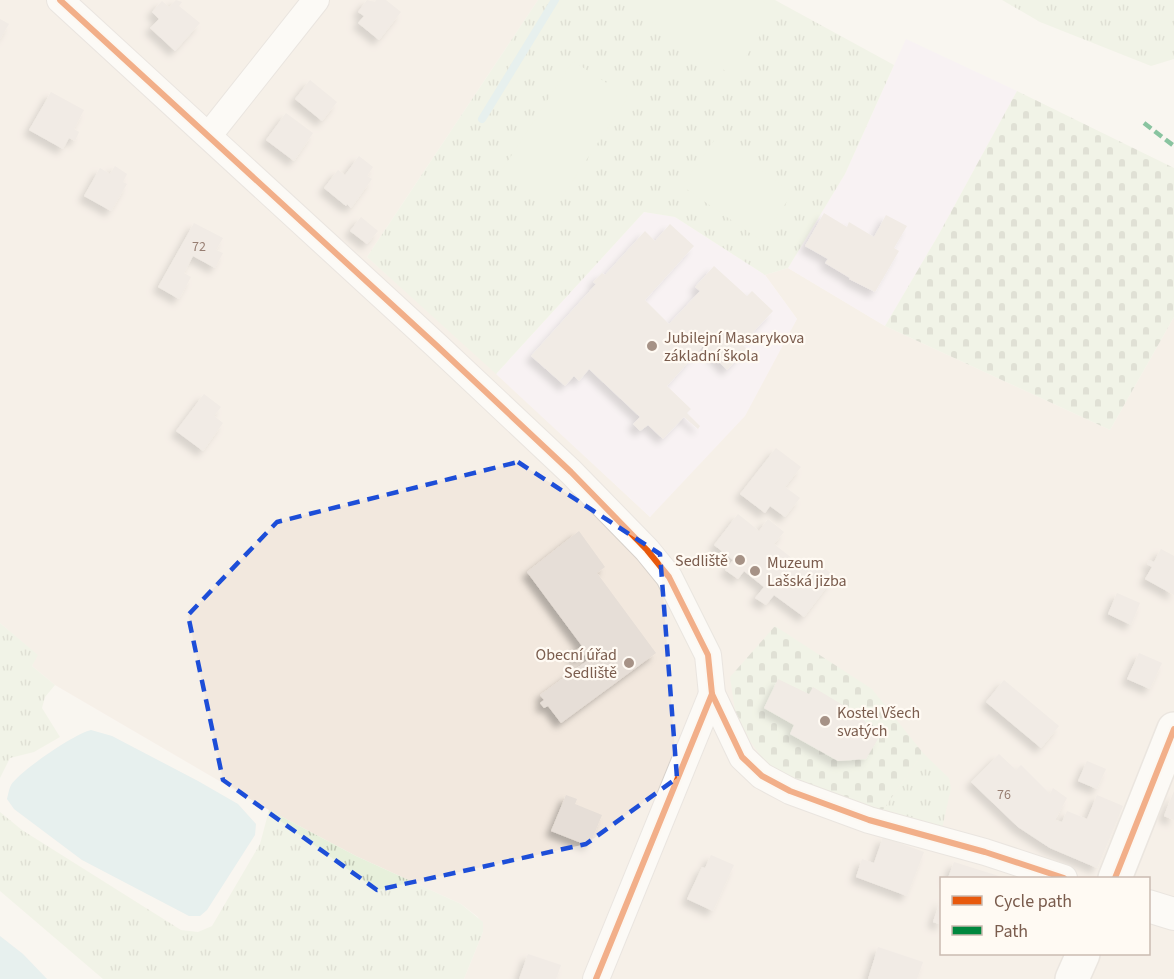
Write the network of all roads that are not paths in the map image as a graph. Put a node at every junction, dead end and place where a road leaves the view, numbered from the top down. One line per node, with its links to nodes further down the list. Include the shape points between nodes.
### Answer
1 (60, 0): 3 (street)
2 (316, 0): 3 (street)
3 (209, 135): 4 (street, via 571,472 647,550 669,577 708,655)
4 (712, 694): 6 (street, via 742,757 762,776 790,791 869,820); 11 (street)
5 (1174, 729): 7 (main road)
6 (1059, 877)
7 (1116, 877)
8 (1150, 906): 9 (street)
9 (1174, 914)
10 (1083, 955): 12 (main road)
11 (596, 979)
12 (1072, 979)

